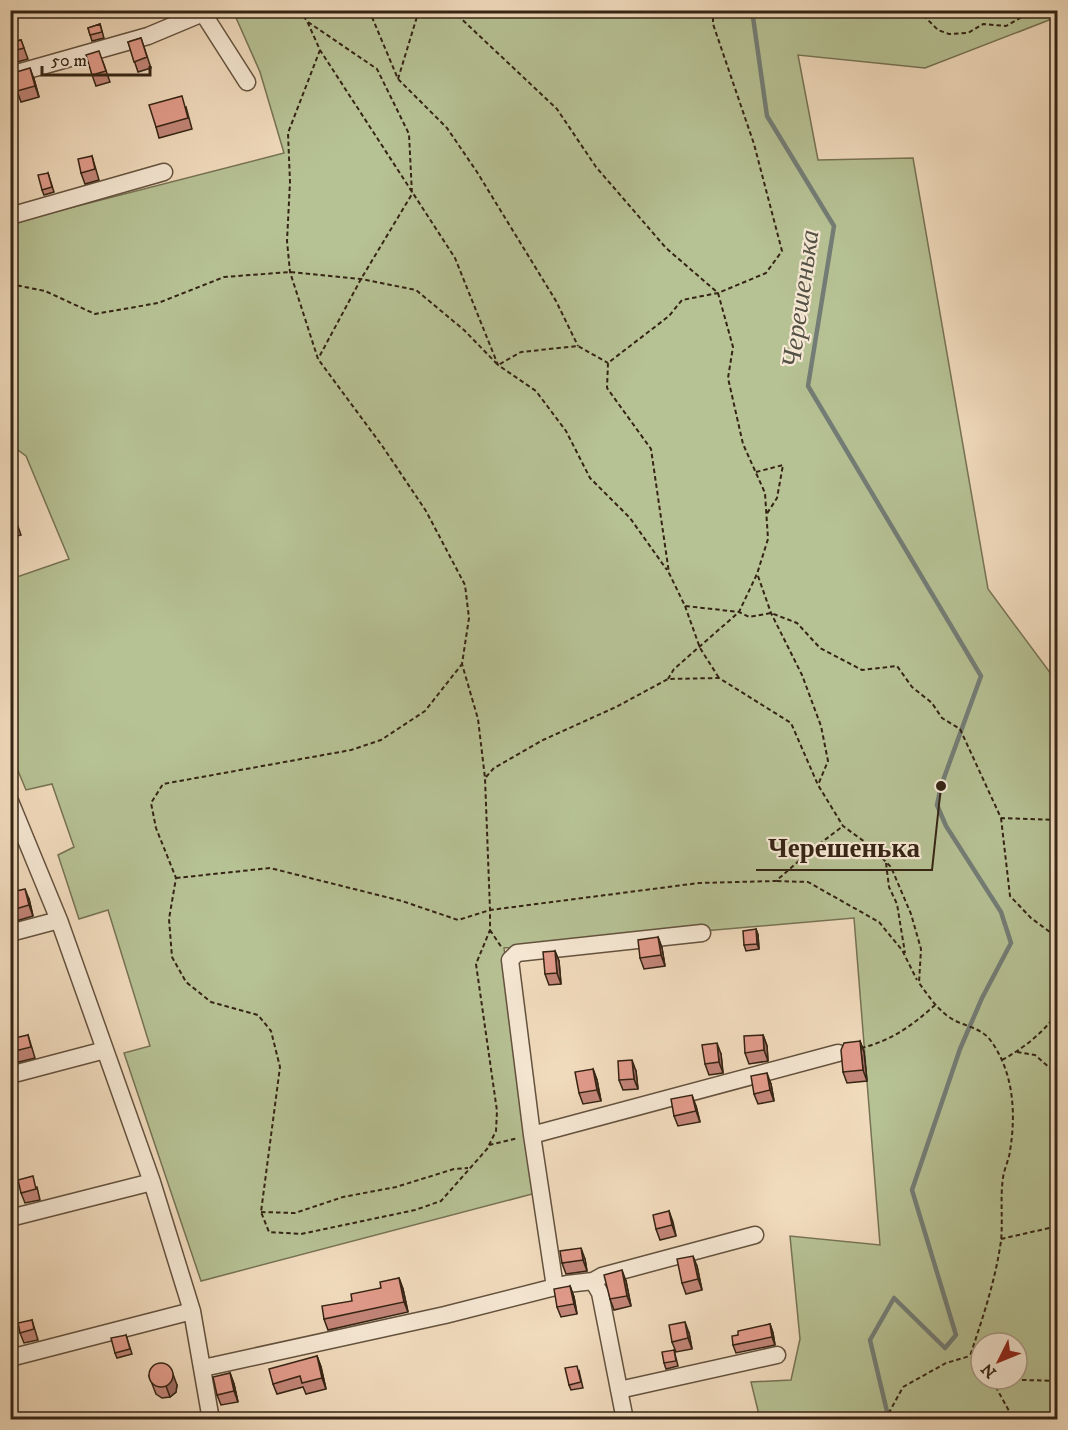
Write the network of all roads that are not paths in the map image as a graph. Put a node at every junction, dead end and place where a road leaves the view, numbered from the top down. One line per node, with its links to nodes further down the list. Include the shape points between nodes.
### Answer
1 (202, 11): 2 (street, via 148,36); 3 (street)
2 (10, 75)
3 (247, 82)
4 (164, 172): 5 (street)
5 (10, 216)
6 (10, 801): 7 (street)
7 (59, 920): 8 (street); 10 (street)
8 (10, 933)
9 (702, 933): 13 (street, via 517,953 510,960)
10 (105, 1050): 12 (street); 14 (street)
11 (838, 1053): 13 (street)
12 (10, 1075)
13 (532, 1135): 18 (street)
14 (152, 1182): 15 (street); 19 (street)
15 (10, 1218)
16 (756, 1235): 17 (street)
17 (592, 1281): 18 (street); 23 (street, via 600,1293)
18 (555, 1287): 22 (street)
19 (192, 1311): 21 (street); 22 (street)
20 (777, 1355): 23 (street)
21 (10, 1358)
22 (203, 1368): 24 (street)
23 (620, 1390): 25 (street)
24 (211, 1419)
25 (625, 1419)

